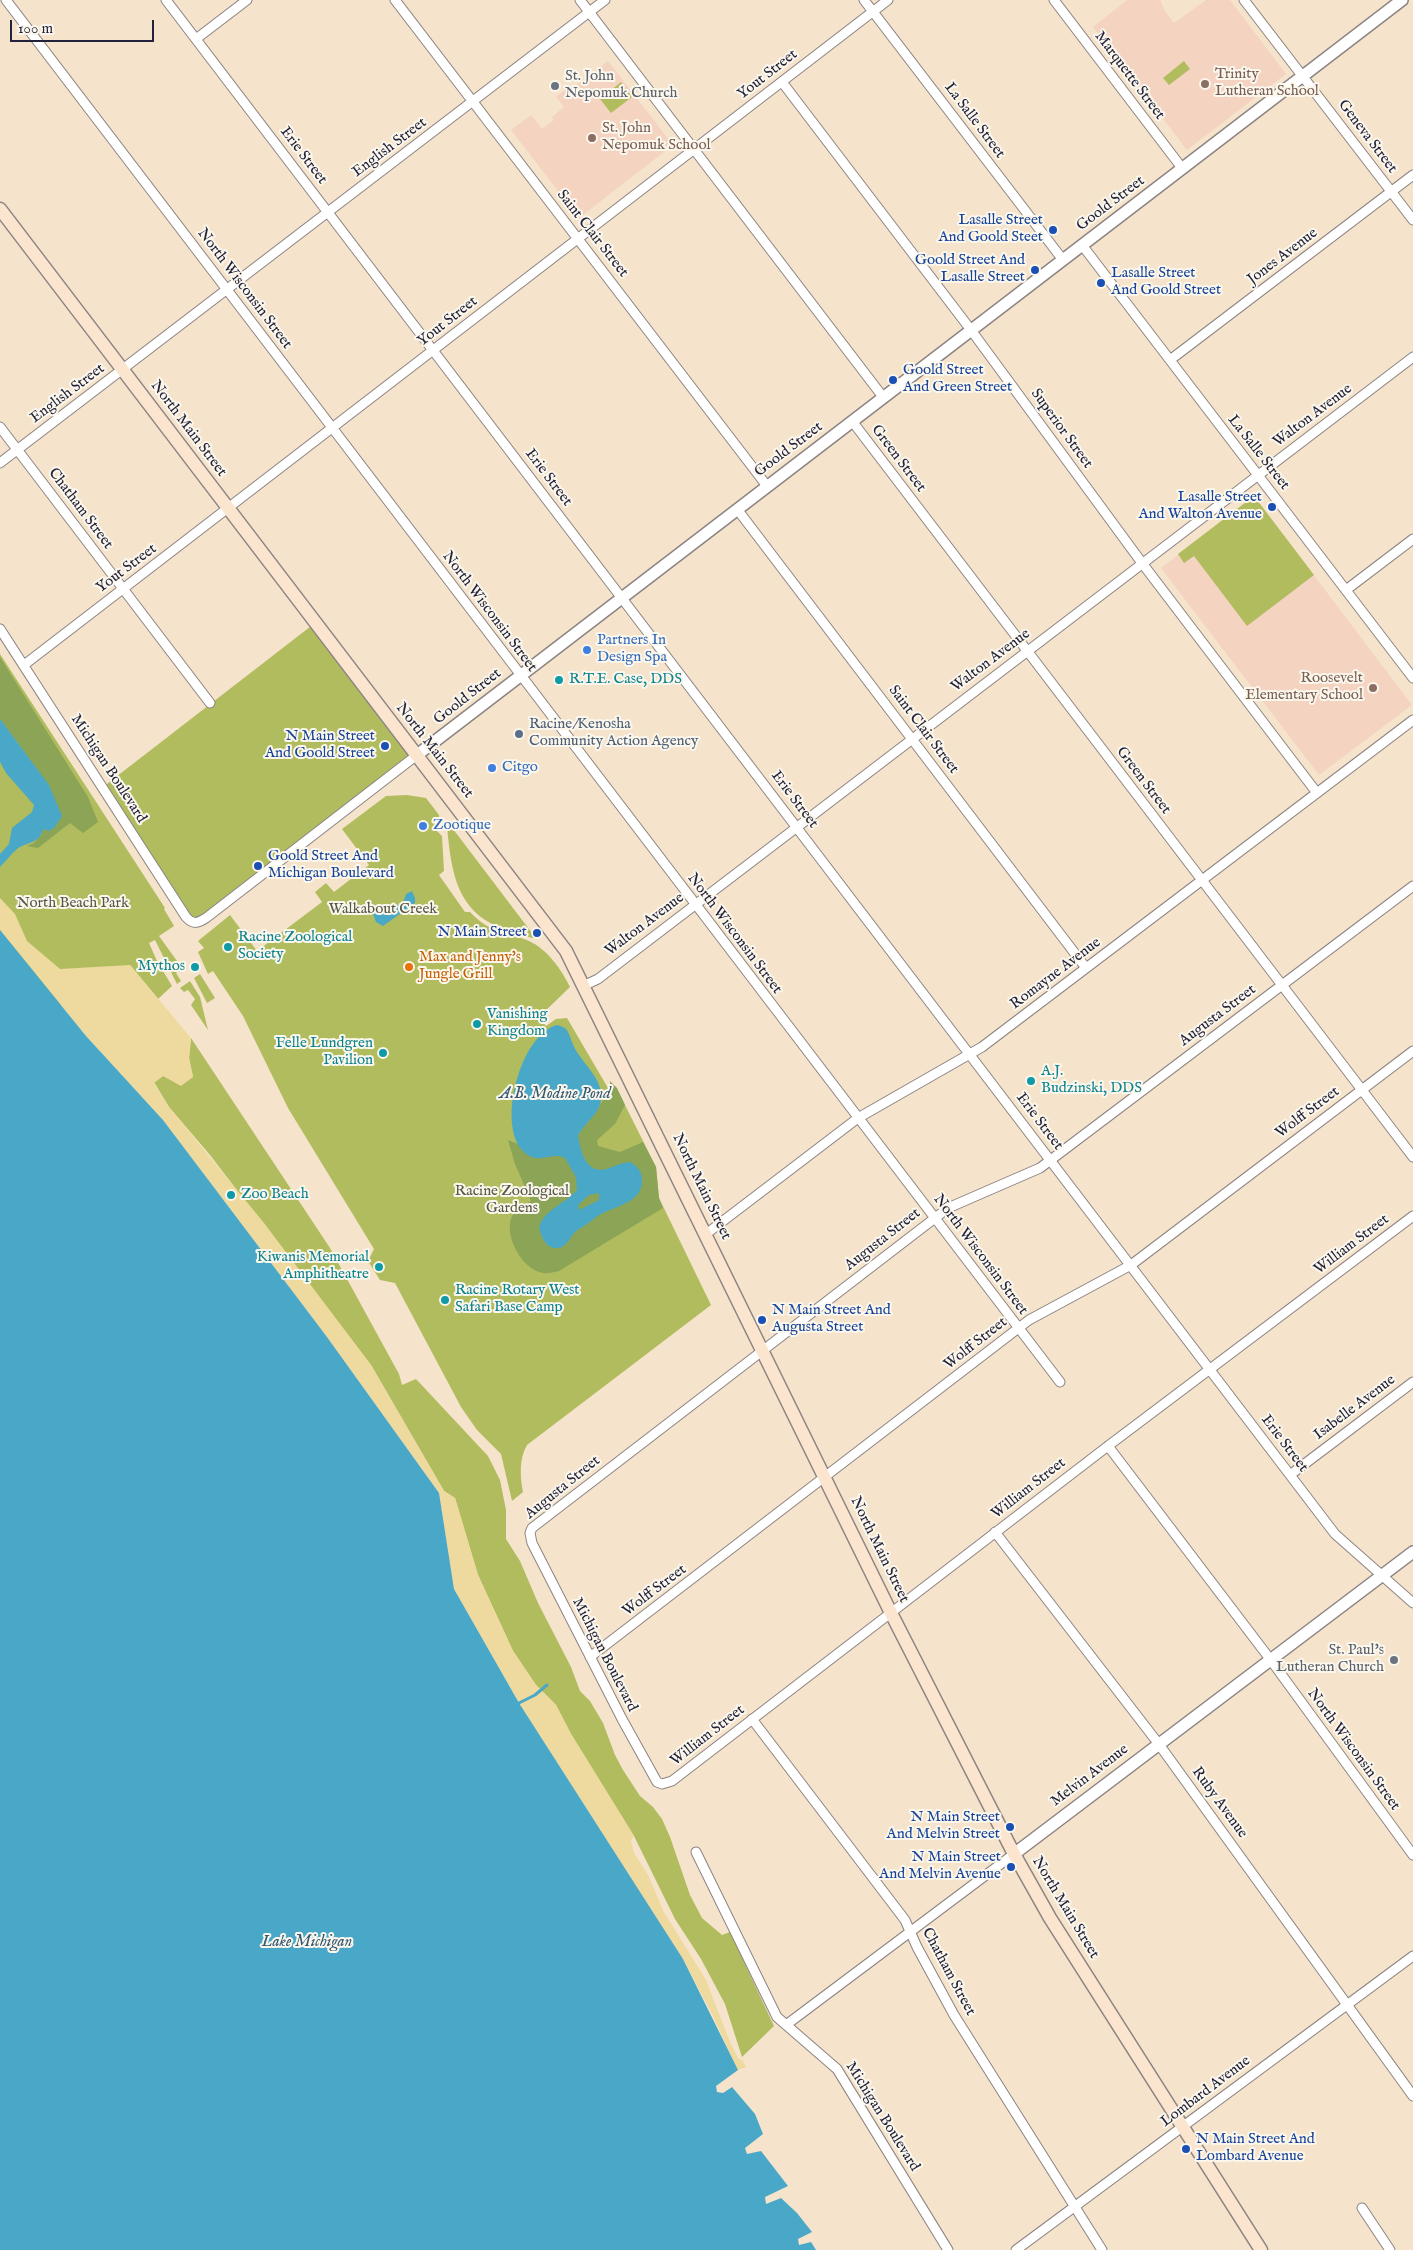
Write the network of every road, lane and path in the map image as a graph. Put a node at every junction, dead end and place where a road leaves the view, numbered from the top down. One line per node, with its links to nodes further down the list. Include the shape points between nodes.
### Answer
1 (6, 0): 28 (street, North Wisconsin Street)
2 (166, 0): 14 (street, Erie Street)
3 (246, 0): 14 (street)
4 (395, 0): 17 (street, Saint Clair Street)
5 (580, 0): 13 (street)
6 (605, 0): 13 (street, English Street)
7 (864, 0): 12 (street, La Salle Street)
8 (888, 0): 12 (street, Yout Street)
9 (1054, 0): 19 (street, Marquette Street)
10 (1244, 0): 15 (street, Geneva Street)
11 (1402, 0): 15 (street, Goold Street)
12 (873, 11): 16 (street, Yout Street); 27 (street, La Salle Street)
13 (589, 12): 17 (street, English Street); 18 (street)
14 (196, 39): 23 (street, Erie Street)
15 (1303, 76): 19 (street, Goold Street); 21 (street, Geneva Street)
16 (782, 82): 18 (street, Yout Street); 29 (street, Superior Street)
17 (473, 102): 23 (street, English Street); 25 (street, Saint Clair Street)
18 (694, 150): 25 (street, Yout Street); 34 (street)
19 (1182, 168): 26 (street, Goold Street)
20 (1413, 175): 21 (street, Jones Avenue)
21 (1391, 191): 24 (street, Geneva Street); 32 (street, Jones Avenue)
22 (0, 209): 33 (main road, North Main Street)
23 (328, 212): 28 (street, English Street); 30 (street, Erie Street)
24 (1413, 220)
25 (578, 239): 30 (street, Yout Street); 41 (street, Saint Clair Street)
26 (1082, 245): 27 (street, Goold Street); 32 (street, La Salle Street)
27 (1063, 260): 29 (street, Goold Street)
28 (227, 289): 33 (street, English Street); 37 (street, North Wisconsin Street)
29 (971, 330): 34 (street, Goold Street); 45 (street, Superior Street)
30 (434, 350): 37 (street, Yout Street); 48 (street, Erie Street)
31 (1413, 357): 40 (street, Walton Avenue)
32 (1170, 360): 40 (street, La Salle Street)
33 (122, 370): 38 (street, English Street); 42 (main road, North Main Street)
34 (883, 397): 35 (street, Goold Street)
35 (852, 421): 41 (street, Goold Street); 50 (street, Green Street)
36 (0, 426): 38 (street, Chatham Street)
37 (332, 429): 42 (street, Yout Street); 52 (street, North Wisconsin Street)
38 (18, 450): 39 (street, English Street); 46 (street, Chatham Street)
39 (0, 463)
40 (1258, 475): 45 (street, Walton Avenue); 47 (street, La Salle Street)
41 (767, 486): 43 (street, Goold Street)
42 (228, 509): 46 (street, Yout Street); 57 (main road, North Main Street)
43 (737, 509): 48 (street, Goold Street); 56 (street, Saint Clair Street)
44 (1413, 539): 47 (street)
45 (1142, 563): 50 (street, Walton Avenue); 58 (street, Superior Street)
46 (124, 589): 51 (street, Yout Street); 54 (street, Chatham Street)
47 (1346, 590): 53 (street, La Salle Street)
48 (622, 597): 52 (street, Goold Street); 59 (street, Erie Street)
49 (0, 629): 51 (street, Michigan Boulevard)
50 (1027, 651): 56 (street, Walton Avenue); 60 (street, Green Street)
51 (24, 665): 63 (street, Michigan Boulevard, via 186,917)
52 (520, 676): 57 (street, Goold Street); 62 (street, North Wisconsin Street)
53 (1413, 678)
54 (210, 703)
55 (1413, 720): 58 (street, Romayne Avenue)
56 (912, 738): 59 (street, Walton Avenue); 64 (street, Saint Clair Street)
57 (417, 755): 63 (street, Goold Street, via 206,918); 65 (main road, North Main Street, via 556,935)
58 (1317, 793): 60 (street, Romayne Avenue)
59 (796, 826): 62 (street, Walton Avenue); 68 (street, Erie Street)
60 (1202, 880): 64 (street, Romayne Avenue); 66 (street, Green Street)
61 (1413, 886): 66 (street, Augusta Street)
62 (695, 905): 65 (street, Walton Avenue, via 598,979); 70 (street, North Wisconsin Street)
63 (195, 923)
64 (1086, 968): 68 (street, Romayne Avenue)
65 (584, 985): 75 (main road, North Main Street)
66 (1281, 985): 69 (street, Green Street); 72 (street, Augusta Street)
67 (1413, 1051): 69 (street, Wolff Street)
68 (970, 1055): 70 (street, Romayne Avenue); 72 (street, Erie Street)
69 (1361, 1090): 71 (street, Green Street); 76 (street, Wolff Street)
70 (858, 1118): 74 (street, North Wisconsin Street); 75 (street, Romayne Avenue)
71 (1413, 1158)
72 (1051, 1160): 74 (street, Augusta Street, via 1040,1168 948,1208); 76 (street, Erie Street)
73 (1413, 1216): 79 (street, William Street)
74 (935, 1218): 77 (street, North Wisconsin Street); 78 (street, Augusta Street)
75 (706, 1234): 78 (main road, North Main Street)
76 (1131, 1265): 77 (street, Wolff Street); 79 (street, Erie Street)
77 (1018, 1328): 80 (street, North Wisconsin Street); 84 (street, Wolff Street)
78 (762, 1351): 84 (main road, North Main Street); 86 (street, Augusta Street, via 536,1524)
79 (1210, 1370): 82 (street, William Street); 83 (street, Erie Street)
80 (1060, 1382)
81 (1413, 1382): 83 (street, Isabelle Avenue)
82 (1108, 1446): 85 (street, William Street); 92 (street, North Wisconsin Street)
83 (1290, 1475): 88 (street, Erie Street, via 1335,1534)
84 (825, 1478): 90 (main road, North Main Street); 91 (street, Wolff Street)
85 (995, 1532): 90 (street, William Street); 94 (street, Ruby Avenue)
86 (530, 1533): 91 (street, Michigan Boulevard, via 532,1543)
87 (1413, 1552): 88 (street, Melvin Avenue)
88 (1383, 1576): 89 (street, Erie Street); 92 (street, Melvin Avenue)
89 (1413, 1604)
90 (891, 1613): 93 (street, William Street); 97 (main road, North Main Street)
91 (590, 1657): 95 (street, Michigan Boulevard, via 656,1780)
92 (1270, 1659): 94 (street, Melvin Avenue); 98 (street, North Wisconsin Street)
93 (752, 1719): 95 (street, William Street, via 672,1781); 99 (street, Chatham Street, via 905,1920)
94 (1158, 1743): 97 (street, Melvin Avenue); 101 (street, Ruby Avenue)
95 (662, 1784)
96 (696, 1852): 102 (street, Michigan Boulevard, via 777,2017)
97 (1014, 1854): 99 (street, Melvin Avenue); 104 (main road, North Main Street, via 1050,1918)
98 (1413, 1855)
99 (910, 1932): 102 (street, Melvin Avenue); 105 (street, Chatham Street, via 954,2015)
100 (1413, 1956): 101 (street, Lombard Avenue)
101 (1348, 2004): 103 (street, Ruby Avenue); 104 (street, Lombard Avenue)
102 (786, 2025): 107 (street, Michigan Boulevard, via 837,2068)
103 (1413, 2096)
104 (1182, 2126): 105 (street, Lombard Avenue); 110 (main road, North Main Street)
105 (1075, 2207): 108 (street, Lombard Avenue); 109 (street, Chatham Street)
106 (1362, 2208): 111 (street)
107 (948, 2250)
108 (1016, 2250)
109 (1102, 2250)
110 (1261, 2250)
111 (1390, 2250)

